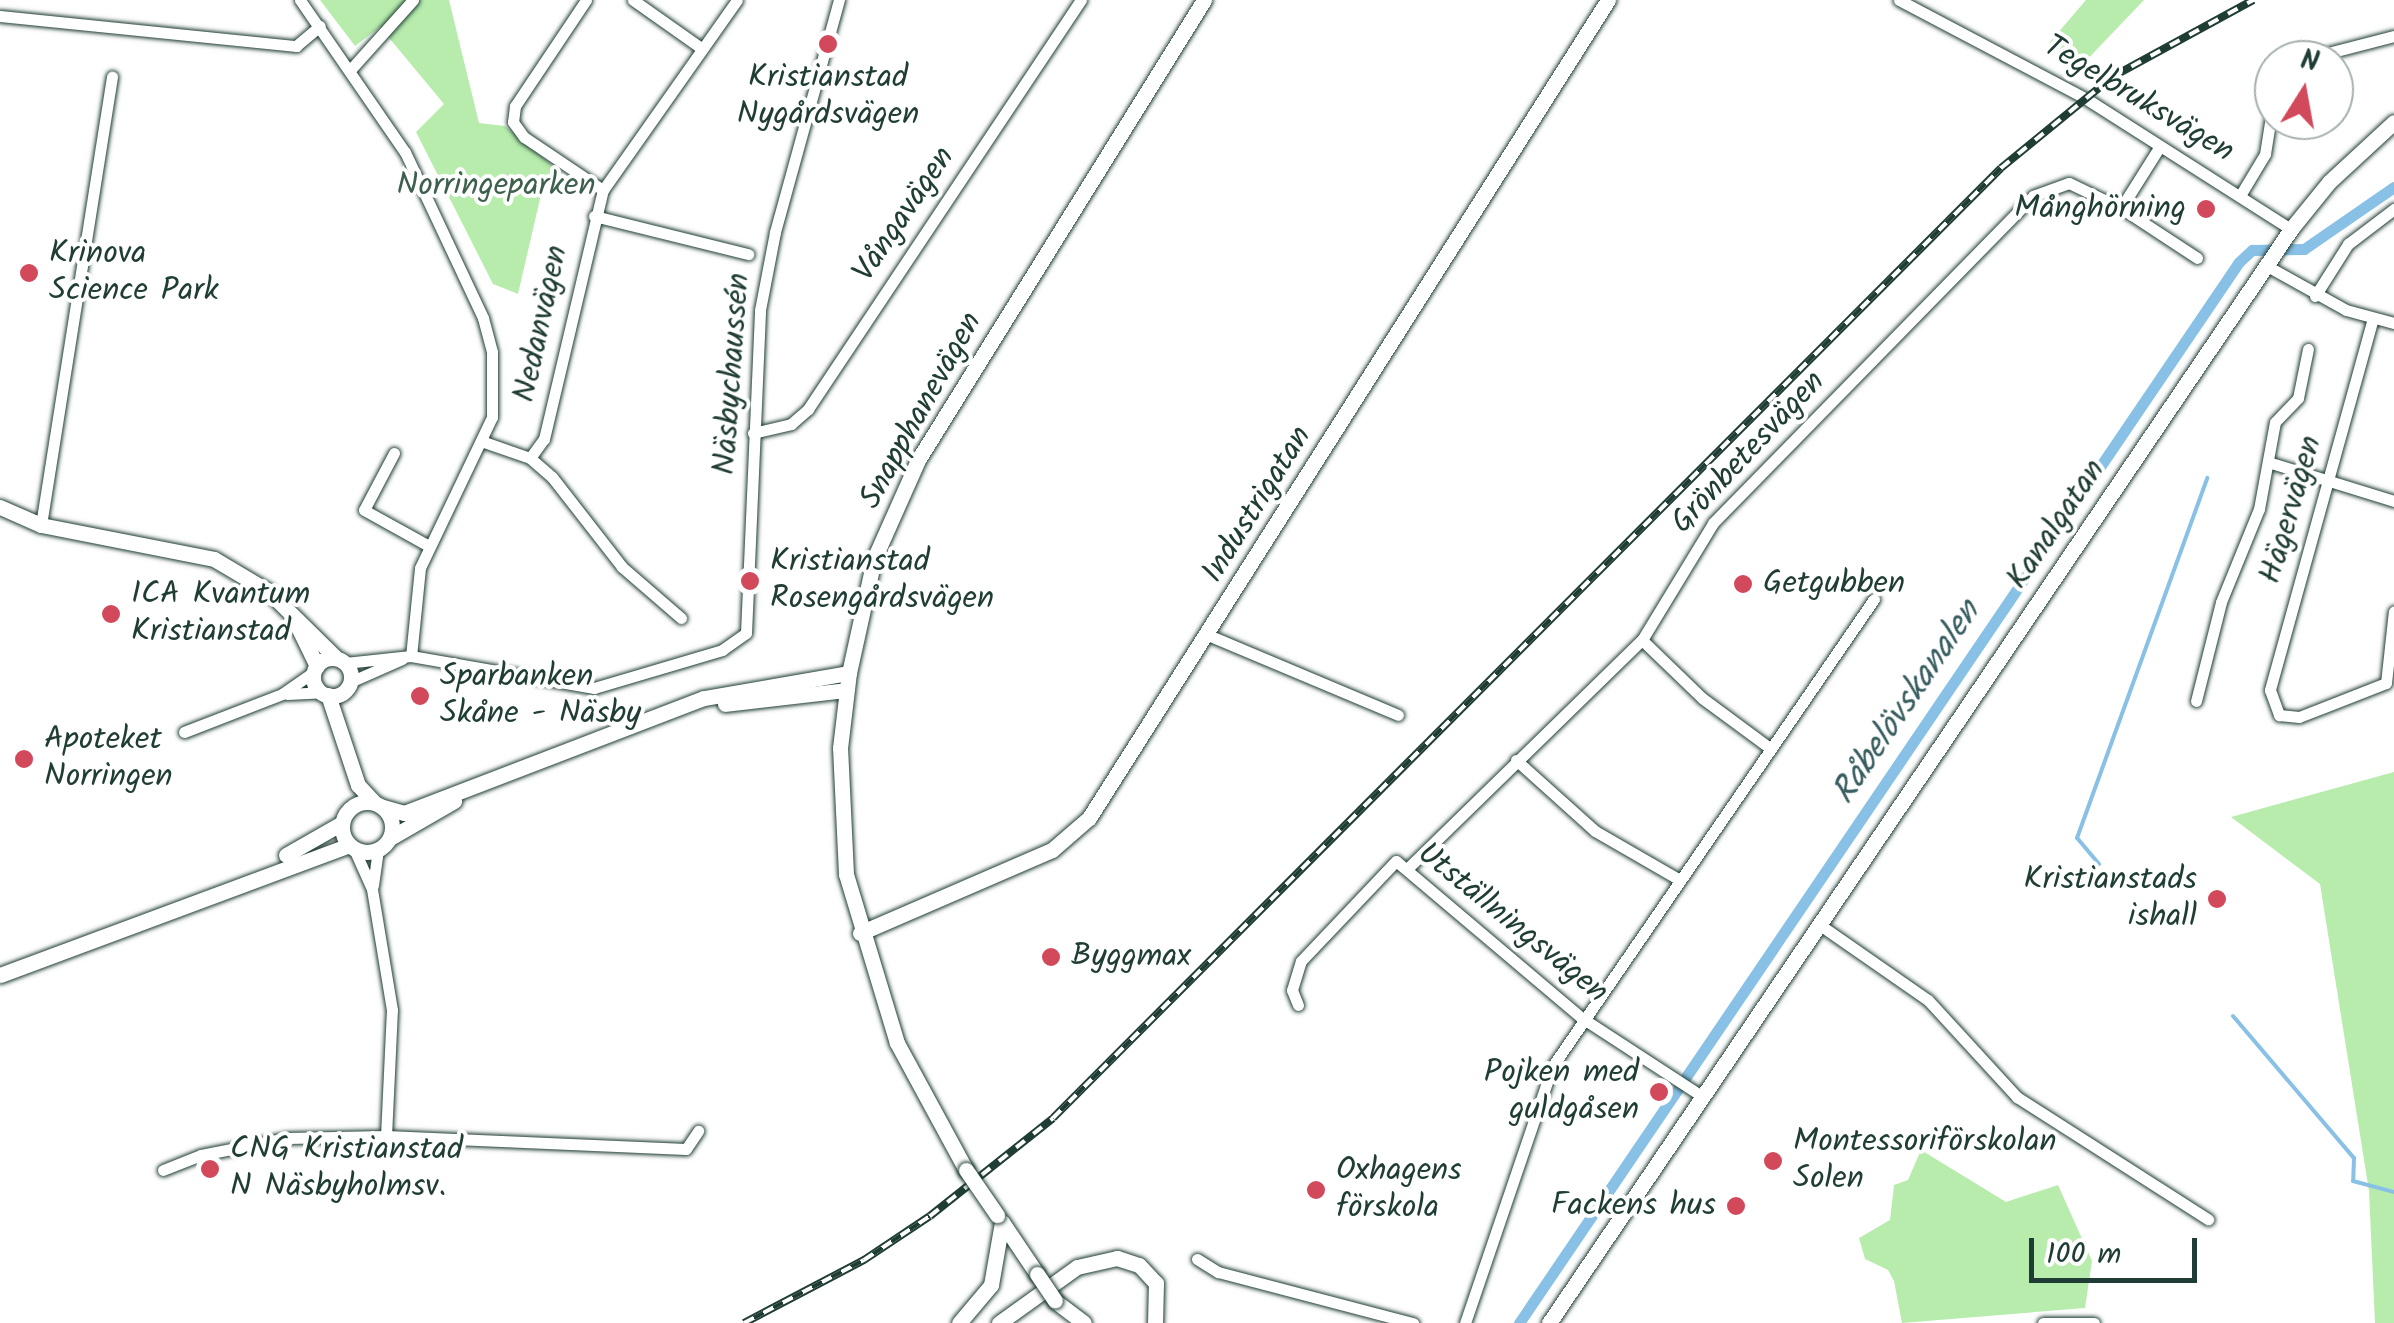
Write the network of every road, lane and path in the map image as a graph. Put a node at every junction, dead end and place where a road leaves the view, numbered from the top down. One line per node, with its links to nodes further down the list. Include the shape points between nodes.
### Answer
1 (300, 0): 12 (street)
2 (413, 0): 16 (street)
3 (586, 0): 21 (street, via 514,106 513,122 524,137)
4 (633, 0): 15 (street)
5 (736, 0): 15 (street, Nedanvägen)
6 (839, 0): 34 (street, Näsbychaussén, via 768,262)
7 (1081, 0): 34 (street, Vångavägen, via 808,410 791,424)
8 (1204, 0): 53 (main road, Snapphanevägen, via 912,473 874,558)
9 (1608, 0): 48 (main road, Industrigatan)
10 (1900, 0): 20 (street, Tegelbruksvägen, via 2021,62)
11 (0, 16): 12 (street, via 296,46)
12 (320, 26): 16 (street)
13 (2394, 36): 14 (street)
14 (2354, 46)
15 (702, 48): 21 (street, Nedanvägen)
16 (351, 69): 35 (street, via 405,152 483,318 492,368)
17 (112, 77): 42 (street)
18 (2394, 122): 26 (main road, Kanalgatan)
19 (2267, 140): 22 (street)
20 (2160, 146): 22 (street, Tegelbruksvägen); 23 (street)
21 (603, 190): 25 (street, Nedanvägen)
22 (2240, 194): 26 (street, Tegelbruksvägen)
23 (2122, 208): 28 (street, Grönbetesvägen); 49 (street, Grönbetesvägen, via 2069,184 2033,196 1713,523)
24 (2394, 209): 30 (street, via 2348,244)
25 (594, 216): 27 (street); 37 (street, Nedanvägen, via 544,439)
26 (2287, 234): 29 (main road, Kanalgatan)
27 (748, 254)
28 (2197, 258)
29 (2270, 262): 30 (street); 77 (main road, Kanalgatan)
30 (2316, 296): 31 (street)
31 (2373, 318): 32 (street); 39 (street, Hägervägen)
32 (2394, 323)
33 (2308, 349): 38 (street, via 2302,388 2275,422)
34 (753, 433): 50 (street, Näsbychaussén, via 750,628 742,638 594,688)
35 (484, 442): 37 (street); 43 (street)
36 (394, 453): 43 (street, via 364,510)
37 (530, 458): 47 (street, via 622,566)
38 (2268, 462): 39 (street); 58 (street)
39 (2330, 481): 40 (street); 46 (street, Hägervägen, via 2270,690 2279,715 2299,717 2386,683)
40 (2394, 501)
41 (0, 507): 42 (main road)
42 (41, 525): 45 (main road, via 214,559)
43 (429, 546): 50 (street, via 414,592)
44 (1874, 600): 63 (street)
45 (289, 610): 51 (main road); 52 (main road)
46 (2394, 611)
47 (681, 618)
48 (1208, 635): 60 (street); 78 (main road, Industrigatan, via 1075,833 1052,850)
49 (1642, 640): 63 (street, via 1702,698); 65 (street, Grönbetesvägen)
50 (411, 656): 51 (street); 54 (street)
51 (340, 661): 52 (main road); 54 (main road)
52 (315, 669): 56 (street); 57 (main road)
53 (848, 673): 55 (main road, Snapphanevägen); 59 (main road, via 704,698)
54 (349, 685): 57 (main road); 61 (main road)
55 (846, 690): 59 (main road); 78 (main road, Snapphanevägen, via 839,814)
56 (282, 694): 57 (street); 62 (street)
57 (325, 694): 61 (main road)
58 (2196, 701)
59 (657, 714): 64 (main road)
60 (1398, 716)
61 (344, 728): 66 (main road)
62 (184, 732)
63 (1767, 746): 74 (street)
64 (561, 750): 67 (main road, via 404,813); 70 (main road, via 424,814)
65 (1516, 760): 73 (street, Grönbetesvägen); 74 (street, via 1595,832)
66 (351, 767): 67 (main road, via 364,798); 68 (main road)
67 (380, 805): 68 (main road); 70 (main road, via 392,821)
68 (352, 806): 69 (main road)
69 (342, 823): 71 (main road); 76 (main road, via 320,840)
70 (390, 838): 72 (main road)
71 (351, 847): 72 (main road); 75 (street); 76 (main road)
72 (378, 850): 75 (street)
73 (1409, 867): 80 (street, Utställningsvägen, via 1387,864 1301,961 1292,990); 81 (street, Utställningsvägen)
74 (1678, 879): 81 (street)
75 (372, 889): 84 (street, via 392,1010)
76 (178, 904): 79 (main road)
77 (1820, 925): 82 (main road, Kanalgatan); 87 (street, via 1928,1000 2016,1097)
78 (860, 934): 86 (main road, Snapphanevägen, bridge, via 908,1070)
79 (0, 975)
80 (1298, 1005)
81 (1582, 1018): 82 (street, Utställningsvägen); 96 (street, via 1552,1067)
82 (1693, 1090): 97 (main road, Kanalgatan)
83 (698, 1131): 84 (street, via 686,1149)
84 (386, 1136): 85 (street, via 287,1138 201,1155)
85 (163, 1170)
86 (999, 1218): 89 (main road, Snapphanevägen, bridge); 91 (main road, via 991,1285)
87 (2208, 1219)
88 (1197, 1259): 95 (street, via 1218,1272)
89 (1055, 1301): 93 (main road, Snapphanevägen); 94 (main road)
90 (1154, 1322): 92 (main road, via 1156,1283 1139,1265 1118,1258 1077,1267)
91 (959, 1323)
92 (999, 1323)
93 (1069, 1323)
94 (1084, 1323)
95 (1413, 1323)
96 (1464, 1323)
97 (1549, 1323)
98 (2043, 1323): 99 (street)
99 (2094, 1323)

